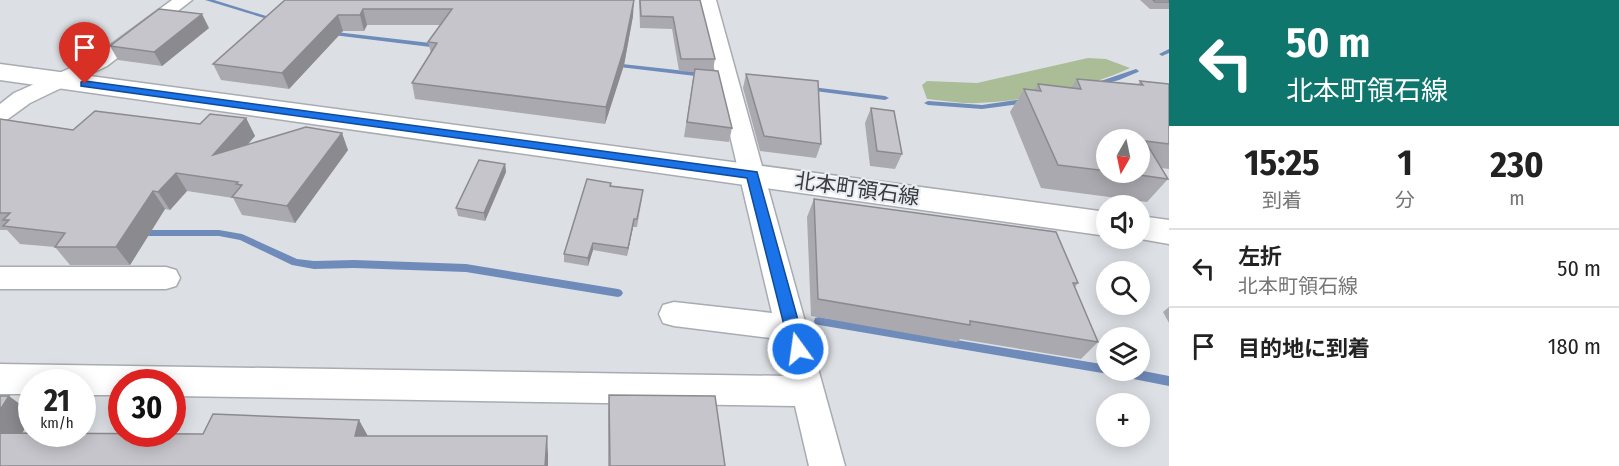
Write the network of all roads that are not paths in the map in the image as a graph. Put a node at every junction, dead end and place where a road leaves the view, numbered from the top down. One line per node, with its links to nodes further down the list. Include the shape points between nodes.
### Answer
1 (183, 0): 4 (street, via 100,62)
2 (707, 0): 6 (street)
3 (0, 72): 4 (main road, 北本町領石線)
4 (62, 81): 5 (street, via 22,98); 6 (main road, 北本町領石線)
5 (0, 114)
6 (753, 175): 7 (main road, 北本町領石線); 13 (street)
7 (1096, 222)
8 (1150, 229): 9 (main road)
9 (1169, 232)
10 (0, 278): 11 (street)
11 (166, 278)
12 (674, 314): 13 (street)
13 (792, 328): 15 (street)
14 (0, 379): 15 (street)
15 (808, 391): 16 (street)
16 (827, 466)

